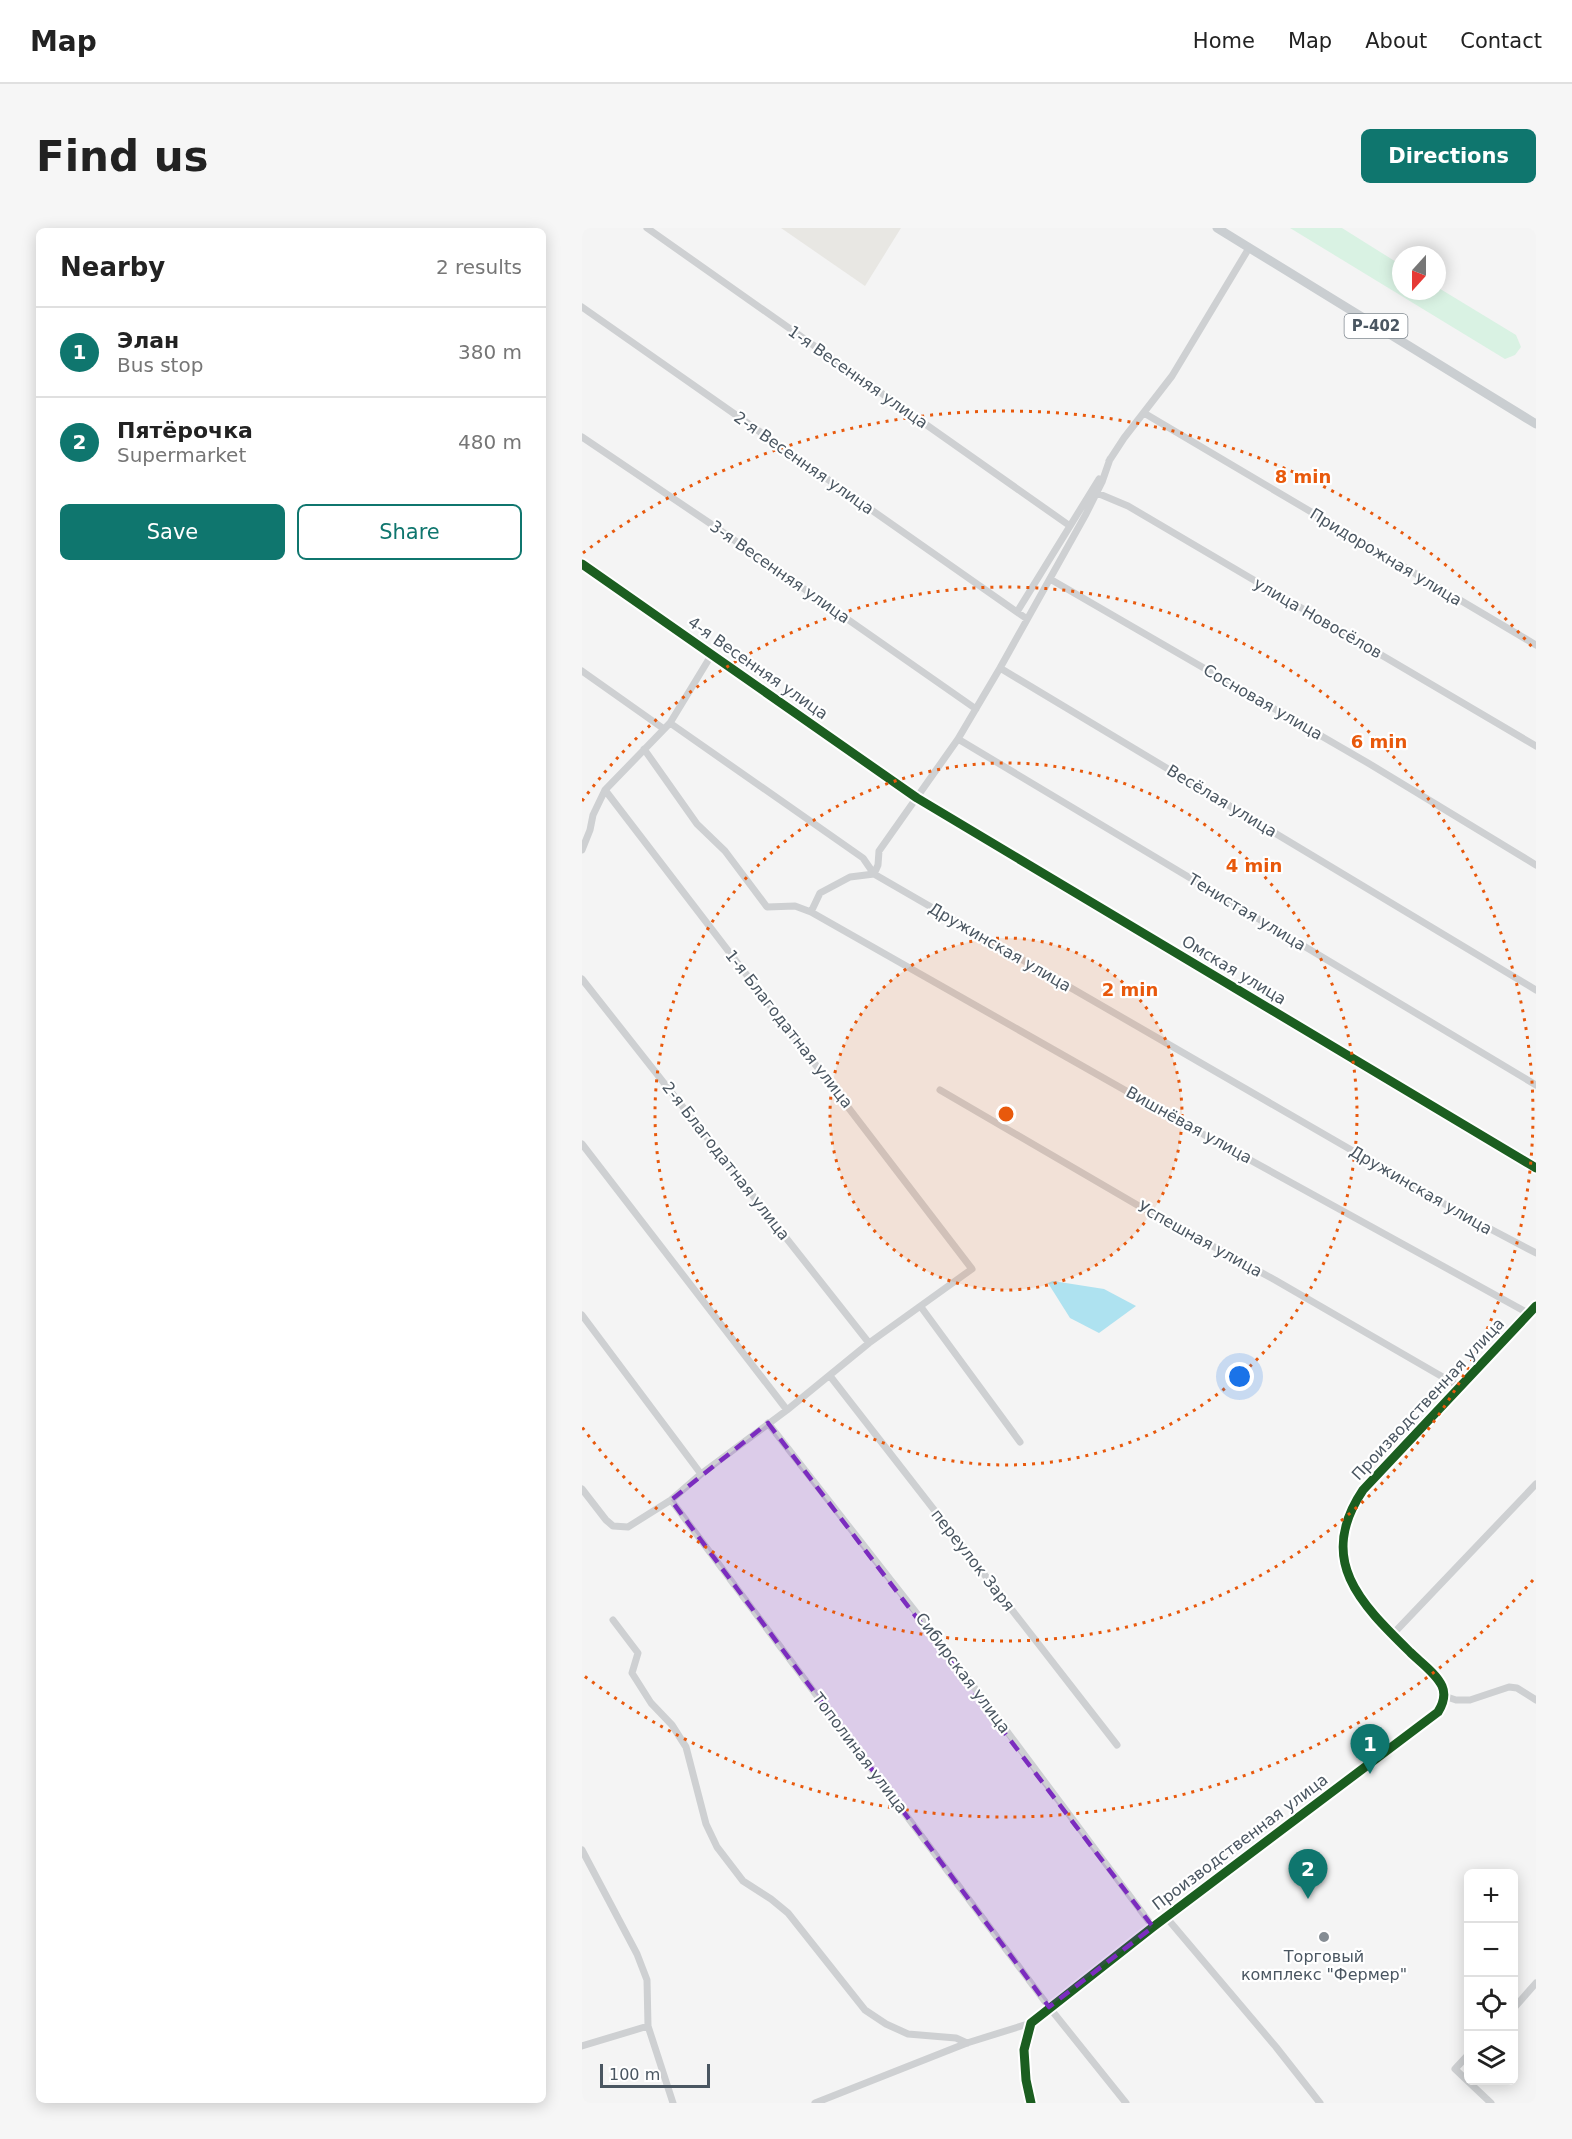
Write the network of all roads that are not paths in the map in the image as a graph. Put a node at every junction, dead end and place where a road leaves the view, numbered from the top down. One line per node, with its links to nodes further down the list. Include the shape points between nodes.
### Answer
1 (647, 228): 11 (street, 1-я Весенняя улица)
2 (1217, 228): 3 (main road, Р-402)
3 (1249, 248): 5 (street, via 1172,376); 6 (main road, Р-402)
4 (582, 307): 14 (street, 2-я Весенняя улица)
5 (1144, 413): 8 (street); 16 (street, Придорожная улица)
6 (1536, 424)
7 (582, 437): 20 (street, 3-я Весенняя улица)
8 (1110, 459): 9 (street); 10 (street)
9 (1097, 493): 10 (street); 13 (street); 23 (street, улица Новосёлов, via 1160,524)
10 (1087, 501): 11 (street)
11 (1070, 526): 14 (street)
12 (582, 564): 17 (street, 4-я Весенняя улица)
13 (1050, 579): 15 (street); 28 (street, Сосновая улица, via 1368,763)
14 (1017, 612): 15 (street, 2-я Весенняя улица)
15 (1027, 619): 18 (street)
16 (1536, 645)
17 (712, 654): 21 (street); 26 (street, 4-я Весенняя улица)
18 (1000, 668): 20 (street); 32 (street, Весёлая улица)
19 (582, 671): 21 (street, Дружинская улица)
20 (976, 709): 22 (street)
21 (667, 726): 24 (street); 29 (street, Дружинская улица, via 862,858)
22 (958, 739): 26 (street); 33 (street, Тенистая улица)
23 (1536, 746)
24 (644, 749): 25 (street); 30 (street, Вишнёвая улица, via 697,824 725,851 767,907 795,906)
25 (605, 790): 27 (street); 39 (street, 1-я Благодатная улица, via 972,1269)
26 (917, 798): 29 (street, via 879,851); 36 (street, Омская улица)
27 (582, 850)
28 (1536, 866)
29 (874, 874): 30 (street, via 850,877 820,893); 37 (street, Дружинская улица)
30 (811, 912): 40 (street, Вишнёвая улица)
31 (582, 979): 42 (street, 2-я Благодатная улица)
32 (1536, 990)
33 (1536, 1084)
34 (940, 1090): 44 (street, Успешная улица)
35 (582, 1144): 45 (street)
36 (1536, 1168)
37 (1536, 1253)
38 (1536, 1306): 40 (street, Производственная улица)
39 (921, 1307): 42 (street); 47 (street)
40 (1528, 1313): 44 (street, Производственная улица)
41 (582, 1315): 48 (street)
42 (869, 1343): 43 (street)
43 (830, 1376): 45 (street); 56 (street, переулок Заря)
44 (1460, 1387): 53 (street, Производственная улица, via 1363,1490 1350,1509 1344,1528 1343,1554 1350,1580 1362,1601)
45 (786, 1410): 46 (street)
46 (768, 1424): 48 (street); 59 (street, Сибирская улица)
47 (1020, 1442)
48 (701, 1474): 51 (street)
49 (1536, 1484): 53 (street)
50 (582, 1489): 51 (street, via 606,1520 619,1527 628,1527)
51 (671, 1500): 62 (street, Тополиная улица)
52 (613, 1620): 65 (street, via 638,1653 632,1673 686,1748 706,1824 717,1848 743,1881 788,1913 865,2010 908,2034 956,2038)
53 (1392, 1635): 54 (street, Производственная улица, via 1437,1678)
54 (1444, 1696): 55 (street, via 1470,1701 1509,1687); 58 (street, Производственная улица, via 1438,1712)
55 (1536, 1700)
56 (1117, 1745)
57 (582, 1850): 64 (street, via 647,1980)
58 (1166, 1917): 59 (street, Производственная улица); 74 (street)
59 (1153, 1927): 62 (street, Производственная улица)
60 (1535, 1987): 61 (street)
61 (1518, 2004)
62 (1049, 2007): 63 (street, Производственная улица); 73 (street, Тополиная улица)
63 (1031, 2023): 65 (street); 72 (street, via 1024,2050)
64 (648, 2026): 66 (street); 70 (street)
65 (967, 2043): 71 (street)
66 (582, 2046)
67 (1464, 2059): 68 (street, via 1455,2068)
68 (1464, 2077)
69 (1472, 2085): 75 (street)
70 (673, 2103)
71 (815, 2103)
72 (1031, 2103)
73 (1126, 2103)
74 (1320, 2103)
75 (1491, 2103)

